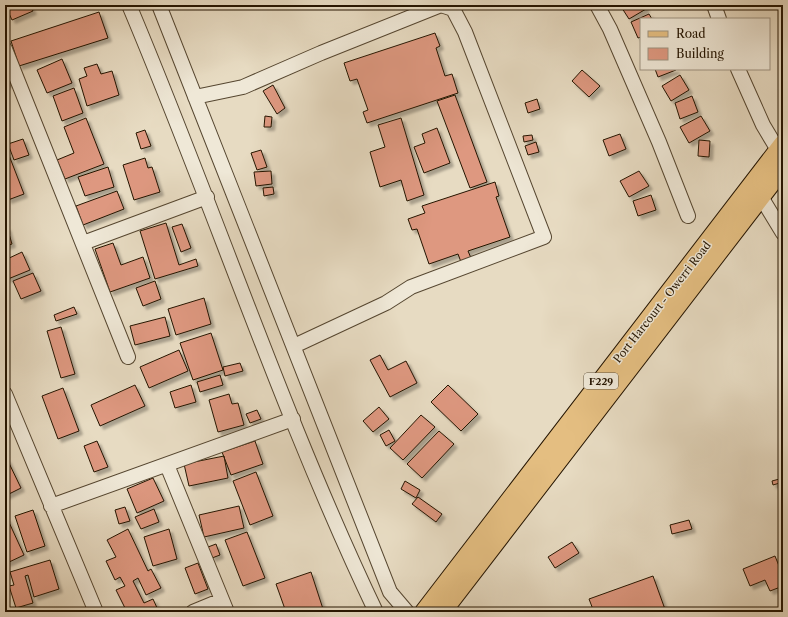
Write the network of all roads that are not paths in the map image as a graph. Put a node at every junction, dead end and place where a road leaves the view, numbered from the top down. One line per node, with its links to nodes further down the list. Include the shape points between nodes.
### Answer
1 (129, 5): 11 (street)
2 (159, 5): 8 (street)
3 (597, 5): 13 (street, via 659,142)
4 (714, 5): 5 (street)
5 (719, 18)
6 (5, 49): 15 (street)
7 (738, 70): 9 (street, via 763,125)
8 (195, 97): 16 (street); 16 (street, via 243,87 441,5 453,9 465,32 544,237 411,287 386,303)
9 (781, 147): 27 (main road, Port Harcourt - Owerri Road / F229)
10 (783, 168): 12 (main road, Port Harcourt - Owerri Road / F229)
11 (207, 197): 15 (street); 19 (street)
12 (761, 197): 14 (street); 28 (main road, Port Harcourt - Owerri Road / F229)
13 (688, 216)
14 (783, 233)
15 (83, 243): 17 (street)
16 (294, 346): 26 (street, via 390,592)
17 (128, 357)
18 (5, 394): 21 (street)
19 (293, 419): 20 (street); 25 (street, via 322,495)
20 (167, 465): 21 (street); 22 (street)
21 (52, 506): 23 (street)
22 (224, 606): 24 (street)
23 (96, 612)
24 (193, 612)
25 (376, 612)
26 (407, 612)
27 (424, 612)
28 (442, 612)

